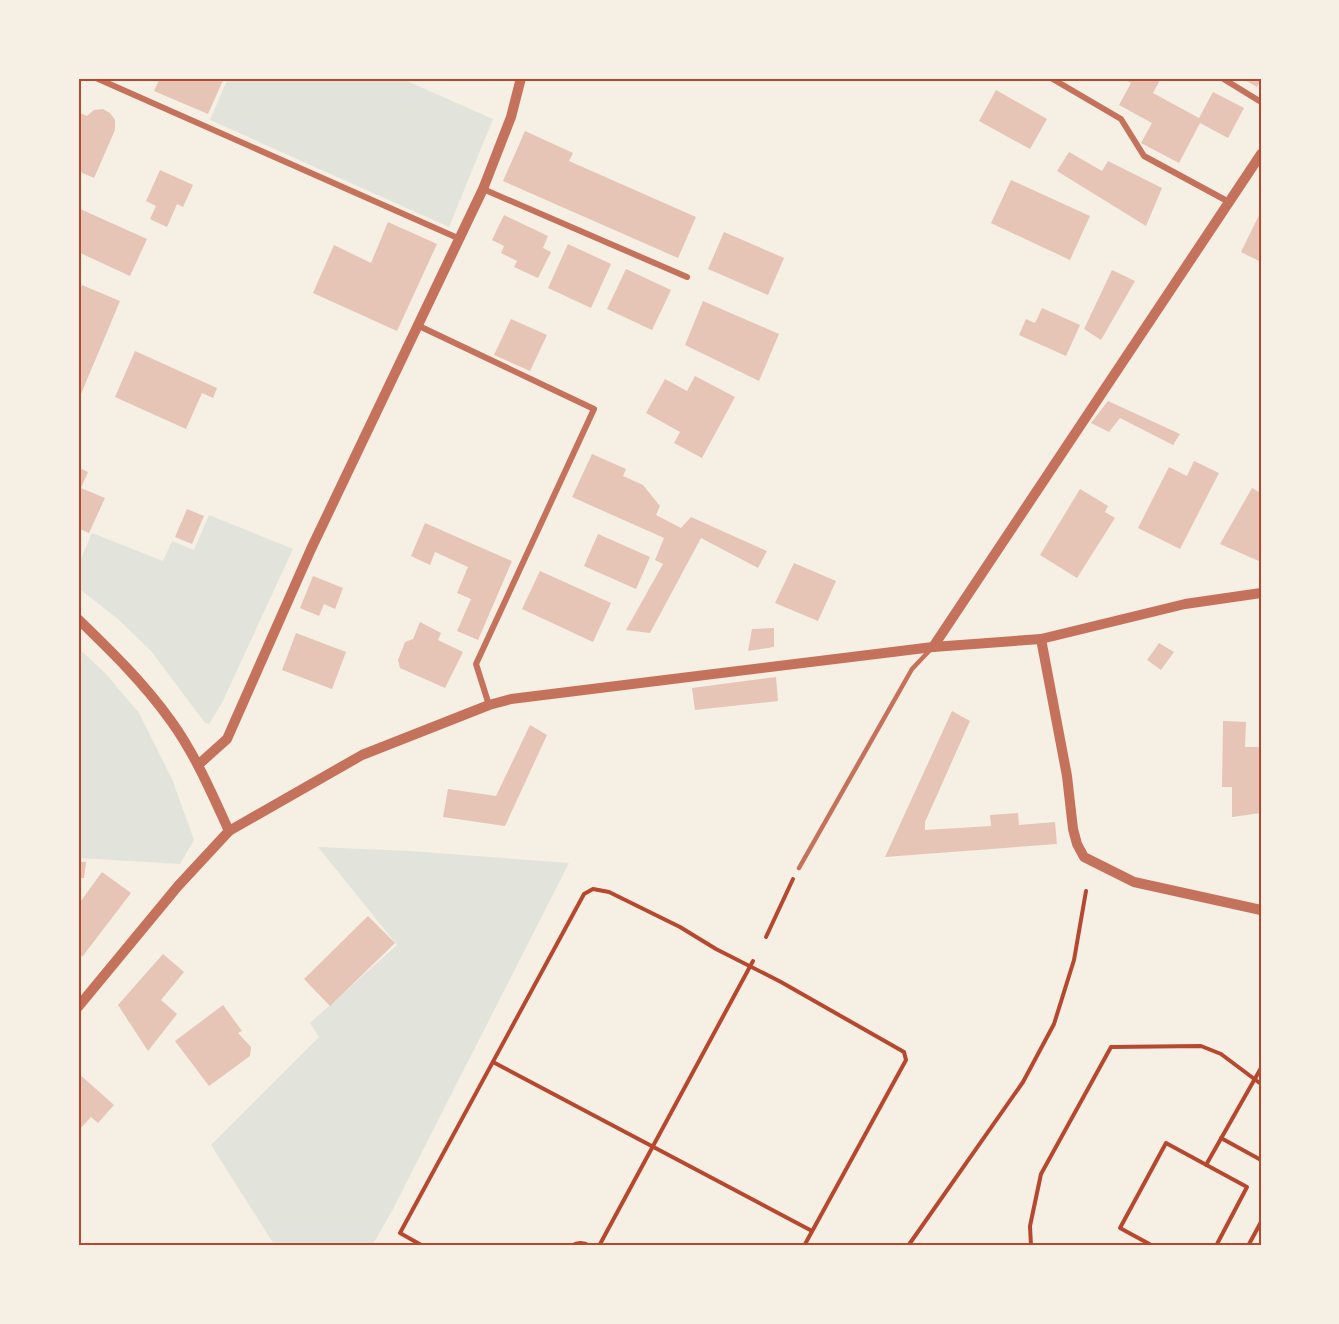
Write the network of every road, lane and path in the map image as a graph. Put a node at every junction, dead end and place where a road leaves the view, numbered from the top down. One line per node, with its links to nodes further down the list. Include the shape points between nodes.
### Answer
1 (96, 78): 9 (street)
2 (521, 78): 7 (street, via 511,117)
3 (1051, 78): 8 (street, via 1121,120 1144,156)
4 (1222, 78): 5 (street)
5 (1261, 102)
6 (1261, 154): 8 (street)
7 (483, 189): 9 (street); 10 (street)
8 (1229, 202): 15 (street)
9 (460, 239): 11 (street)
10 (687, 277)
11 (419, 326): 16 (street, via 594,409 476,664); 17 (street, via 311,549 227,739)
12 (1261, 593): 14 (street, via 1185,604)
13 (78, 619): 17 (street, via 128,668 172,722)
14 (1041, 639): 15 (street); 21 (street, via 1068,776 1073,829 1084,857 1134,882)
15 (933, 647): 16 (street, via 511,699); 19 (lane, via 912,669)
16 (489, 705): 18 (street, via 362,754)
17 (198, 765): 18 (street)
18 (229, 831): 25 (street)
19 (799, 868): 22 (path)
20 (1086, 891): 41 (path, via 1074,960 1054,1024 1023,1082)
21 (1261, 910)
22 (766, 937)
23 (753, 962): 24 (path)
24 (750, 967): 26 (path, via 680,927 609,892 593,889 584,894); 31 (path); 35 (path, via 904,1052 906,1060)
25 (78, 1007)
26 (493, 1062): 31 (path); 36 (path, via 400,1233)
27 (1261, 1068): 28 (path)
28 (1254, 1080): 29 (path); 30 (path); 42 (path, via 1221,1054 1201,1046 1111,1047 1041,1174 1030,1226)
29 (1261, 1084)
30 (1221, 1138): 32 (path); 33 (path)
31 (653, 1146): 35 (path); 39 (path)
32 (1261, 1160)
33 (1206, 1165): 43 (path, via 1166,1143 1120,1228); 44 (path, via 1247,1187)
34 (1261, 1222): 45 (path)
35 (812, 1231): 40 (path)
36 (423, 1246)
37 (571, 1246): 38 (path)
38 (590, 1246)
39 (599, 1246)
40 (804, 1246)
41 (908, 1246)
42 (1031, 1246)
43 (1153, 1246)
44 (1216, 1246)
45 (1248, 1246)

